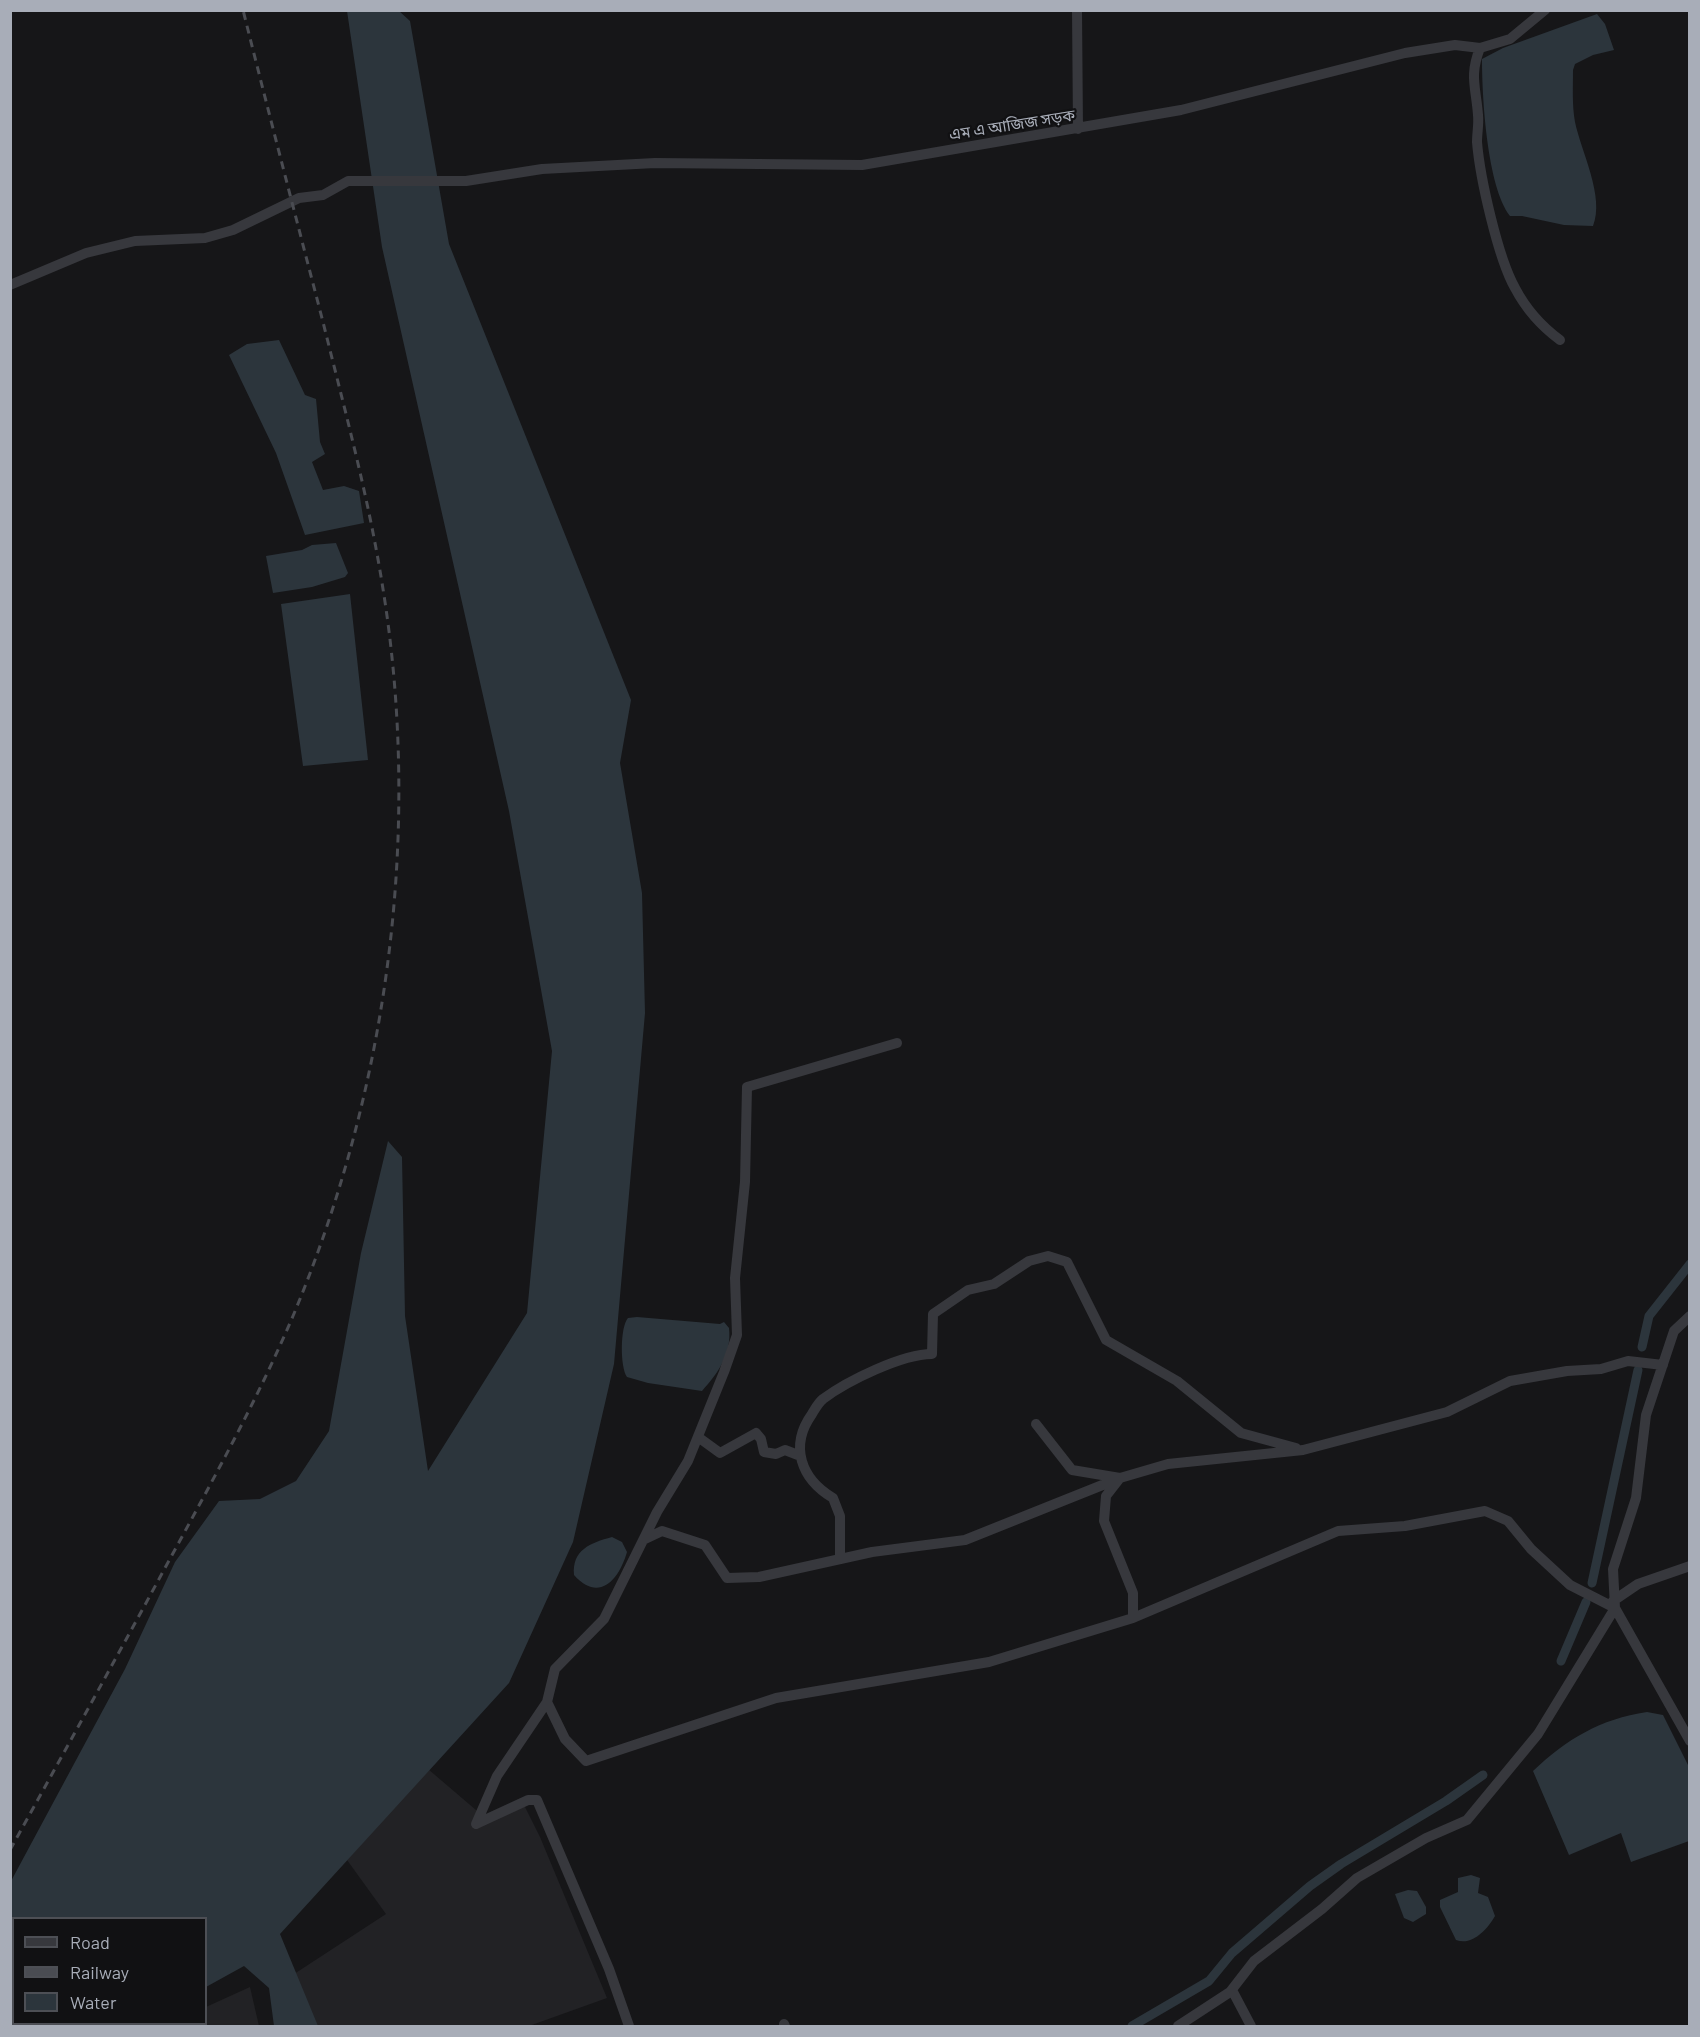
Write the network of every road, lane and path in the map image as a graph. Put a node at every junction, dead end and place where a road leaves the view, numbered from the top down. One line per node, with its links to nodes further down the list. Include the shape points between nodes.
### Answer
1 (1077, 10): 4 (street)
2 (1545, 10): 3 (street, এম এ আজিজ সড়ক, via 1510,39)
3 (1480, 48): 4 (street, এম এ আজিজ সড়ক, via 1455,45 1405,54 1181,110); 6 (street, via 1472,68 1477,141 1502,253 1514,288 1542,327)
4 (1078, 129): 5 (street, এম এ আজিজ সড়ক, via 861,165 655,163 542,169 466,181 348,181 323,195 299,198 233,231 206,238 135,241 86,253)
5 (10, 285)
6 (1560, 340)
7 (897, 1043): 11 (street, via 747,1087 745,1182 735,1278 737,1335)
8 (1689, 1316): 9 (street, via 1674,1331)
9 (1663, 1365): 12 (street, via 1628,1361 1601,1370 1567,1371 1510,1381 1447,1412); 18 (street, via 1646,1415 1635,1498 1613,1569)
10 (1036, 1424): 14 (street, via 1072,1470)
11 (698, 1437): 13 (street, via 720,1453 756,1433 764,1452 776,1454 786,1450); 15 (street)
12 (1303, 1450): 13 (street, via 1241,1433 1177,1381 1106,1340 1067,1262 1048,1256 1029,1261 994,1284 968,1290 933,1314 932,1354 902,1358 821,1400 804,1425); 14 (street, via 1168,1464)
13 (798, 1455): 16 (street, via 817,1488 833,1498 840,1516)
14 (1119, 1478): 16 (street, via 965,1540); 19 (street, via 1106,1496 1104,1521 1133,1593)
15 (645, 1539): 16 (street, via 662,1531 705,1545 727,1578 759,1577); 20 (street, via 604,1619 555,1669)
16 (840, 1559)
17 (1689, 1566): 18 (street, via 1638,1584)
18 (1614, 1604): 19 (street, via 1570,1585 1530,1549 1508,1521 1485,1510 1405,1526 1338,1531); 21 (street); 22 (street, via 1538,1734 1467,1820 1426,1838 1357,1878 1254,1961)
19 (1133, 1617): 20 (street, via 988,1662 776,1698 586,1761 565,1739)
20 (547, 1702): 23 (street, via 497,1776 476,1824 528,1800 537,1800)
21 (1689, 1741)
22 (1232, 1990): 24 (street); 25 (street)
23 (629, 2026)
24 (1178, 2026)
25 (1251, 2026)

